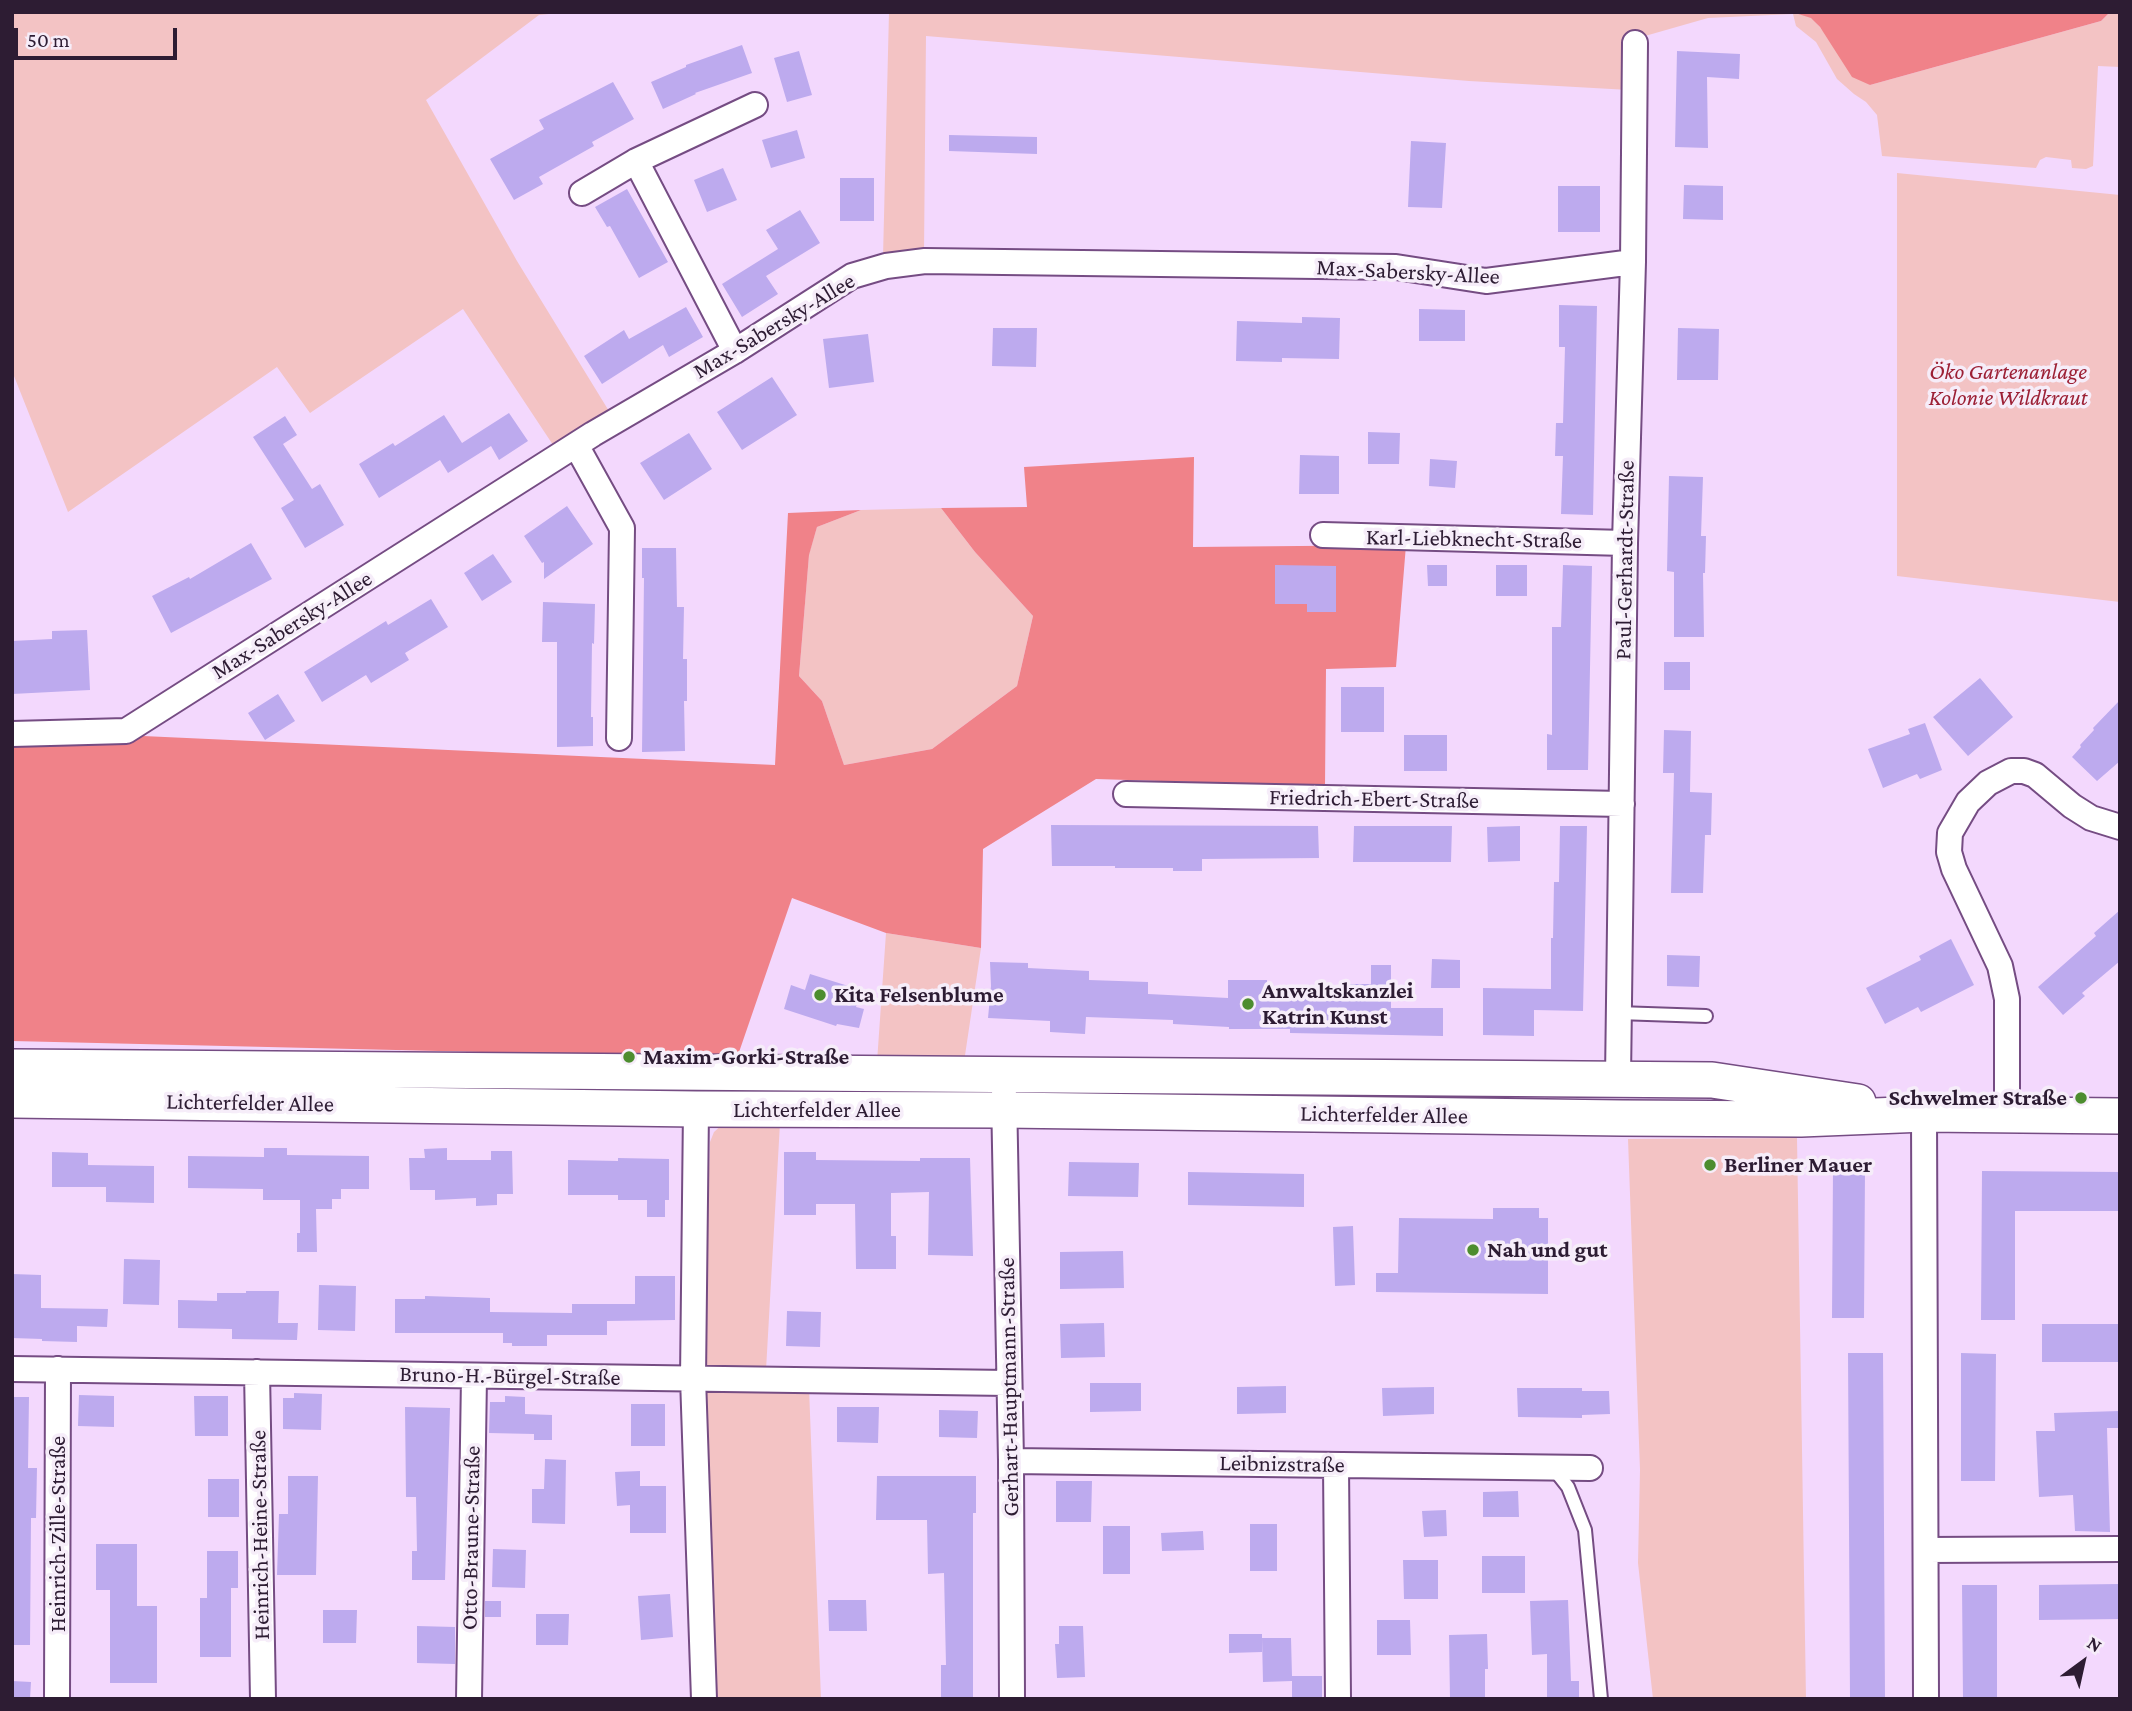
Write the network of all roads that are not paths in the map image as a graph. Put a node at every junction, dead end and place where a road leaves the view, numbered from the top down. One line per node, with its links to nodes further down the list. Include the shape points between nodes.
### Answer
1 (1635, 43): 5 (street, Paul-Gerhardt-Straße)
2 (755, 105): 3 (street)
3 (636, 161): 4 (street); 6 (street)
4 (582, 193)
5 (1633, 262): 6 (street, Max-Sabersky-Allee, via 1486,281 1396,267 925,261 852,276); 9 (street, Paul-Gerhardt-Straße)
6 (735, 351): 7 (street, Max-Sabersky-Allee)
7 (576, 445): 10 (street, Max-Sabersky-Allee, via 126,731); 11 (street, via 622,528)
8 (1324, 535): 9 (street, Karl-Liebknecht-Straße)
9 (1625, 543): 13 (street, Paul-Gerhardt-Straße)
10 (12, 734)
11 (619, 738)
12 (1126, 794): 13 (street, Friedrich-Ebert-Straße)
13 (1622, 804): 15 (street, Paul-Gerhardt-Straße)
14 (2120, 827): 25 (street, via 2091,818 2035,775 2011,771 1988,783 1968,802 1950,833 1954,869 2000,967 2007,999)
15 (1619, 1013): 16 (lane); 19 (street, Paul-Gerhardt-Straße)
16 (1706, 1016)
17 (12, 1067): 18 (main road, Lichterfelder Allee)
18 (1003, 1076): 19 (main road, Lichterfelder Allee); 23 (street, Gerhart-Hauptmann-Straße)
19 (1618, 1078): 21 (main road, Lichterfelder Allee, via 1712,1080); 27 (main road)
20 (12, 1100): 22 (main road, Lichterfelder Allee)
21 (1800, 1105): 24 (main road); 27 (main road, Lichterfelder Allee)
22 (696, 1109): 23 (main road, Lichterfelder Allee); 32 (street)
23 (1004, 1111): 27 (main road, Lichterfelder Allee); 33 (street, Gerhart-Hauptmann-Straße)
24 (1924, 1114): 25 (main road); 39 (street)
25 (2007, 1114): 26 (main road)
26 (2120, 1116)
27 (1622, 1118)
28 (12, 1369): 29 (street, Bruno-H.-Bürgel-Straße)
29 (58, 1369): 30 (street, Bruno-H.-Bürgel-Straße); 40 (street, Heinrich-Zille-Straße)
30 (257, 1372): 31 (street, Bruno-H.-Bürgel-Straße); 41 (street, Heinrich-Heine-Straße)
31 (474, 1377): 32 (street, Bruno-H.-Bürgel-Straße); 42 (street, Otto-Braune-Straße)
32 (693, 1378): 33 (street, Bruno-H.-Bürgel-Straße); 43 (street)
33 (1008, 1383): 34 (street, Gerhart-Hauptmann-Straße)
34 (1011, 1461): 35 (street, Leibnizstraße); 44 (street, Gerhart-Hauptmann-Straße)
35 (1336, 1465): 36 (street, Leibnizstraße); 45 (street)
36 (1553, 1468): 37 (street, Leibnizstraße); 46 (lane, via 1568,1487 1585,1530)
37 (1590, 1468)
38 (2120, 1549): 39 (street)
39 (1926, 1550): 47 (street)
40 (57, 1699)
41 (263, 1699)
42 (469, 1699)
43 (704, 1699)
44 (1012, 1699)
45 (1338, 1699)
46 (1601, 1699)
47 (1926, 1699)

